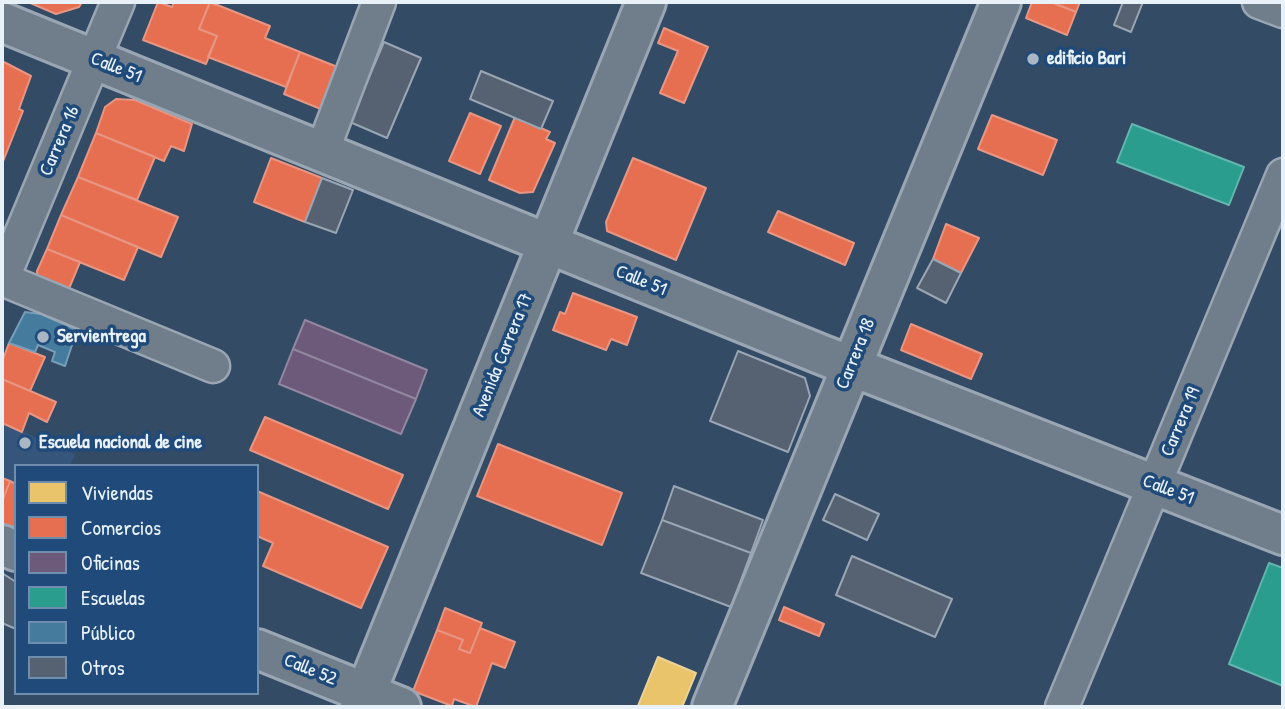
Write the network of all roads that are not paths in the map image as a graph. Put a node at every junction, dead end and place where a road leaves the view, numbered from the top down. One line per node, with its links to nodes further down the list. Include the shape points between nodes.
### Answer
1 (118, 2): 8 (street, Carrera 16)
2 (379, 2): 9 (street)
3 (646, 2): 11 (street, Avenida Carrera 17)
4 (1001, 2): 14 (street, Carrera 18)
5 (1259, 2): 6 (street)
6 (1283, 11)
7 (2, 22): 8 (street, Calle 51)
8 (94, 59): 9 (street, Calle 51); 12 (street, Carrera 16)
9 (322, 152): 11 (street, Calle 51)
10 (1283, 175): 15 (street, Carrera 19)
11 (548, 243): 14 (street, Calle 51); 18 (street, Avenida Carrera 17)
12 (2, 279): 13 (street)
13 (213, 366)
14 (852, 366): 15 (street, Calle 51); 20 (street, Carrera 18)
15 (1155, 485): 16 (street, Calle 51); 21 (street, Carrera 19)
16 (1283, 535)
17 (259, 650): 18 (street, Calle 52)
18 (363, 700): 19 (street, Calle 52)
19 (401, 707)
20 (712, 707)
21 (1062, 707)

